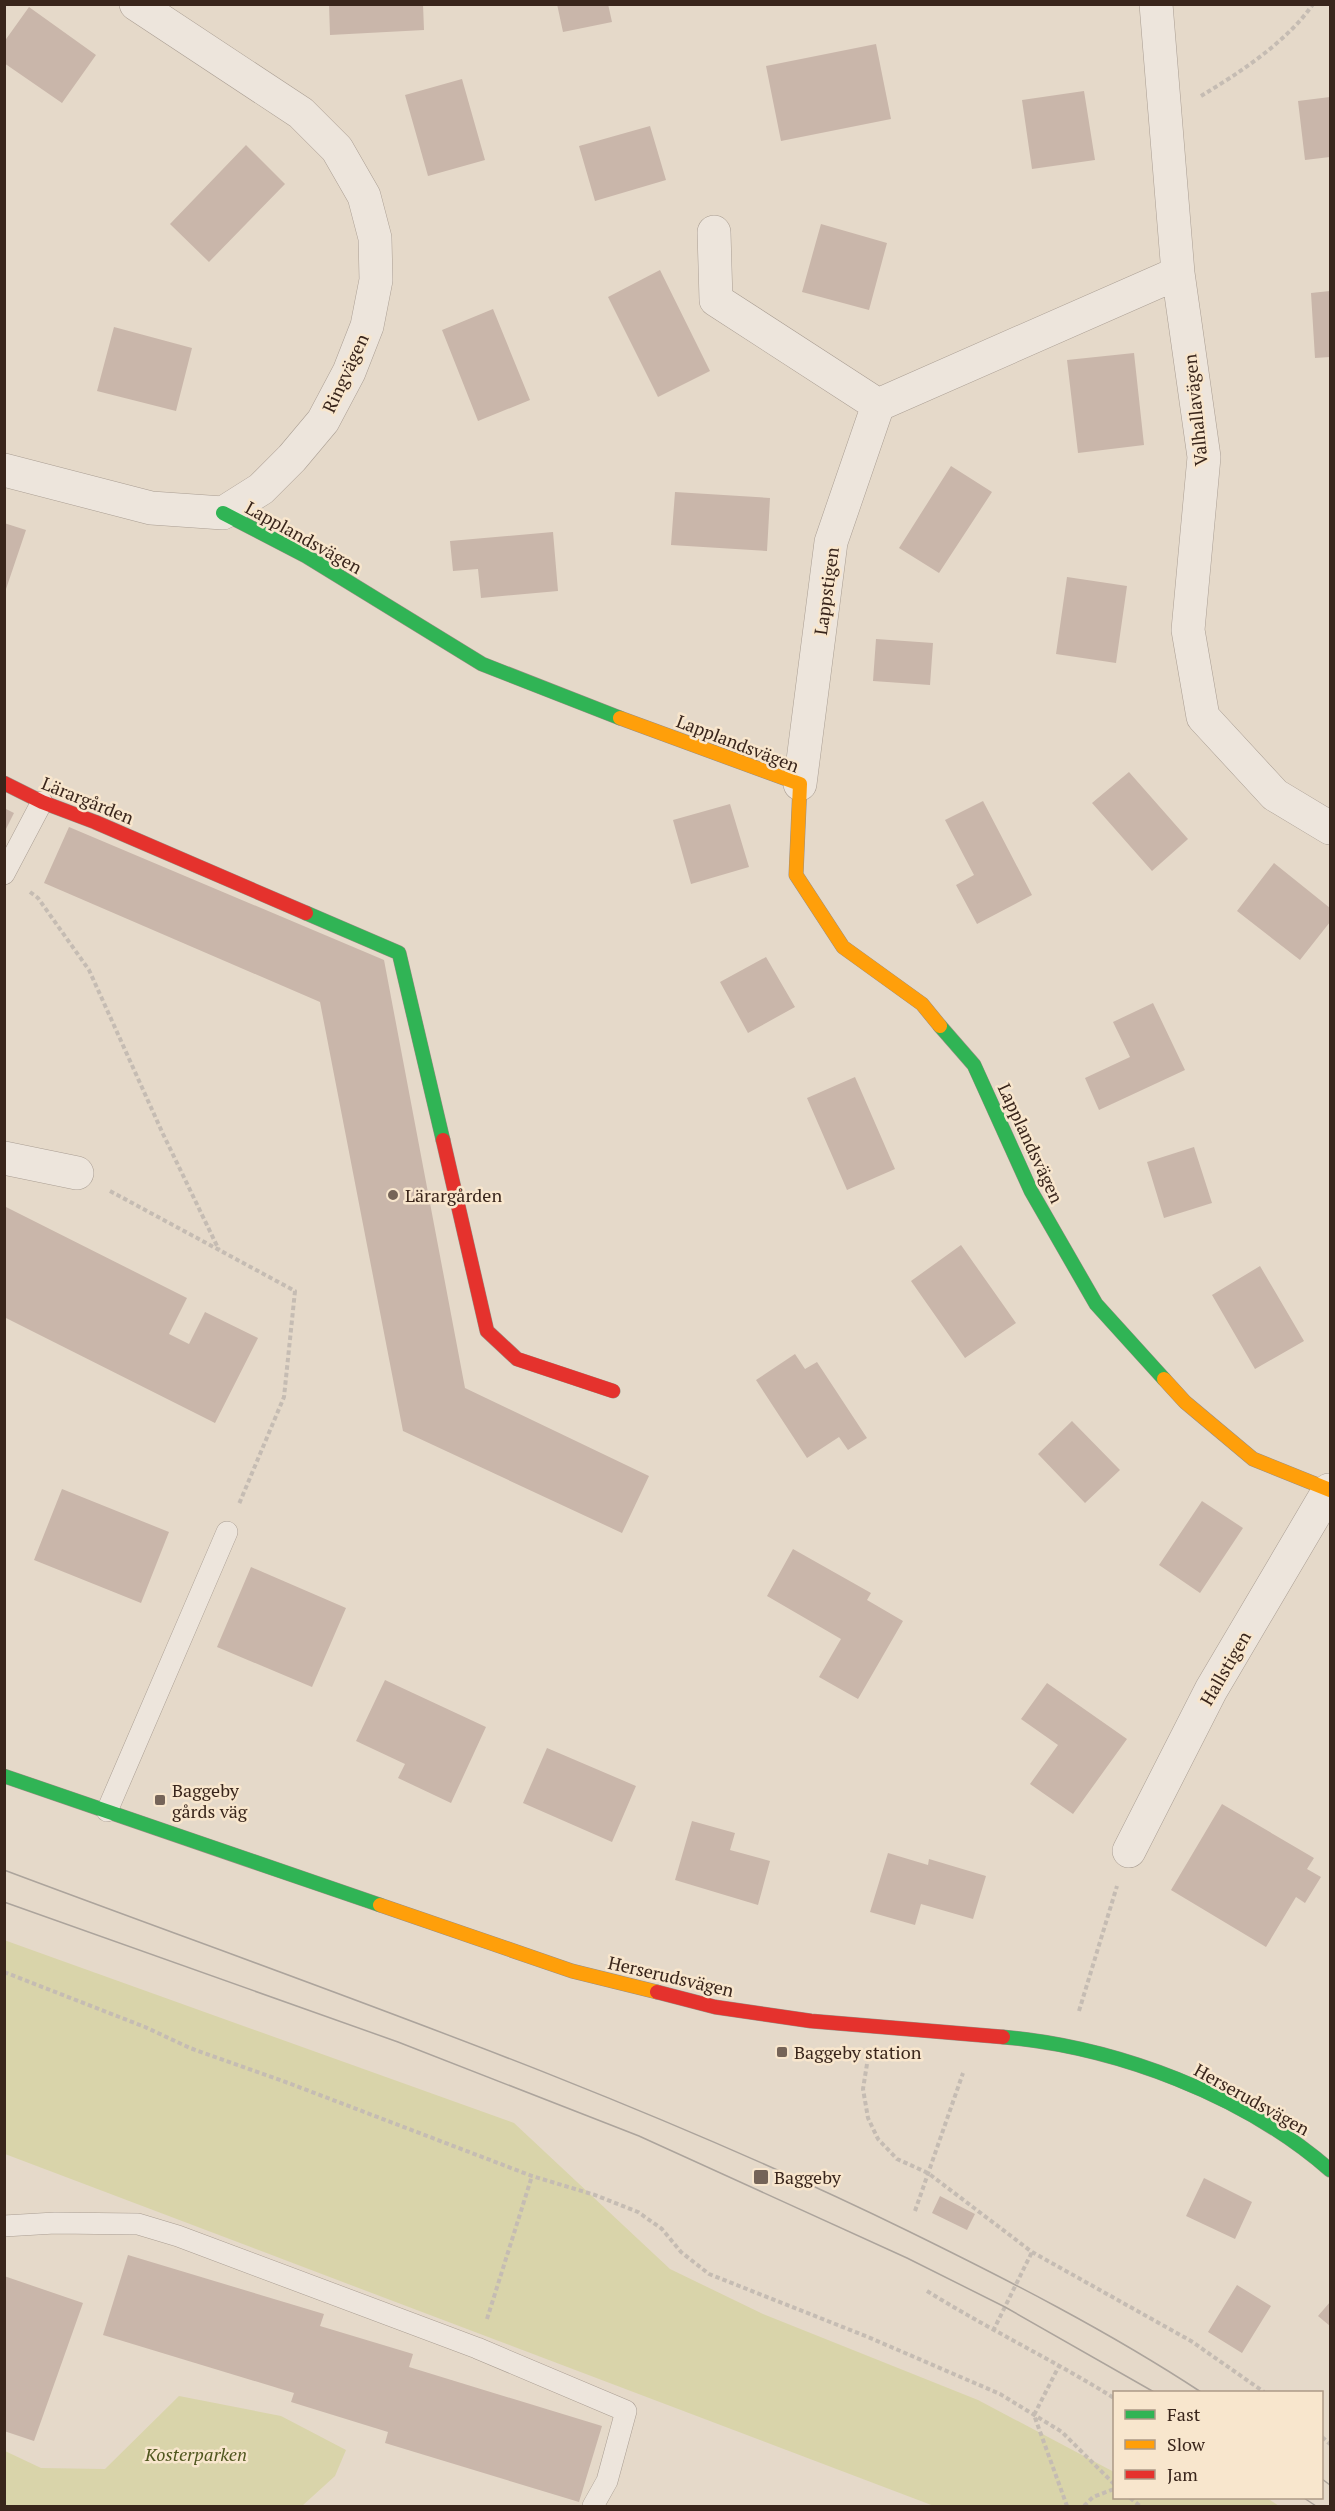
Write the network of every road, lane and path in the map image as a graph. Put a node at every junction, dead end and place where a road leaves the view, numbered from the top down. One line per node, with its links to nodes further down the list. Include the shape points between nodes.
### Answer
1 (136, 4): 9 (street, Ringvägen, via 301,113 337,149 364,196 375,238 376,280 367,326 349,372 322,421 261,489)
2 (1156, 4): 4 (street, Valhallavägen)
3 (1313, 4): 4 (path, via 1305,16 1245,70)
4 (1166, 117): 6 (street, Valhallavägen)
5 (714, 232): 7 (street, via 716,300)
6 (1178, 273): 7 (street); 13 (street, Valhallavägen, via 1204,457 1188,630 1203,717 1275,795)
7 (878, 405): 11 (street, Lappstigen, via 831,542)
8 (4, 470): 9 (street, via 151,508)
9 (223, 513): 11 (street, Lapplandsvägen, via 306,556 482,664)
10 (4, 783): 12 (street, Lärargården)
11 (800, 784): 19 (street, Lapplandsvägen, via 796,876 843,947 922,1004 974,1065 1031,1191 1095,1304 1185,1402 1253,1459)
12 (42, 802): 14 (lane); 18 (street, Lärargården, via 399,953 487,1331 517,1359)
13 (1330, 828)
14 (13, 880): 17 (path, via 38,898 89,970)
15 (4, 1158): 16 (street)
16 (77, 1173): 17 (path)
17 (220, 1252): 20 (path, via 295,1291 284,1397)
18 (613, 1391)
19 (1330, 1490): 23 (street, Hallstigen, via 1211,1690)
20 (227, 1532): 22 (lane)
21 (4, 1776): 22 (street, Herserudsvägen)
22 (107, 1811): 25 (street, Herserudsvägen, via 572,1971 715,2007 811,2021)
23 (1124, 1865): 26 (path)
24 (4, 1972): 30 (path, via 190,2048)
25 (976, 2035): 26 (street, Herserudsvägen); 29 (path)
26 (1068, 2046): 28 (street, Herserudsvägen, via 1169,2075 1215,2096 1307,2150)
27 (868, 2055): 29 (path, via 863,2089 868,2118 878,2139 897,2159)
28 (1330, 2169)
29 (928, 2173): 31 (path); 33 (path)
30 (532, 2176): 36 (path); 40 (path, via 638,2212 709,2274 1000,2394)
31 (915, 2211)
32 (4, 2226): 36 (lane, via 138,2224)
33 (1032, 2252): 35 (path); 38 (path, via 1191,2341)
34 (927, 2291): 35 (path)
35 (993, 2331): 37 (path)
36 (477, 2348): 43 (lane, via 626,2411 607,2481)
37 (1060, 2364): 39 (path); 40 (path)
38 (1263, 2391)
39 (1113, 2397)
40 (1034, 2415): 41 (path, via 1062,2432); 44 (path)
41 (1113, 2485)
42 (1113, 2487): 45 (path)
43 (593, 2506)
44 (1067, 2506)
45 (1084, 2506)

